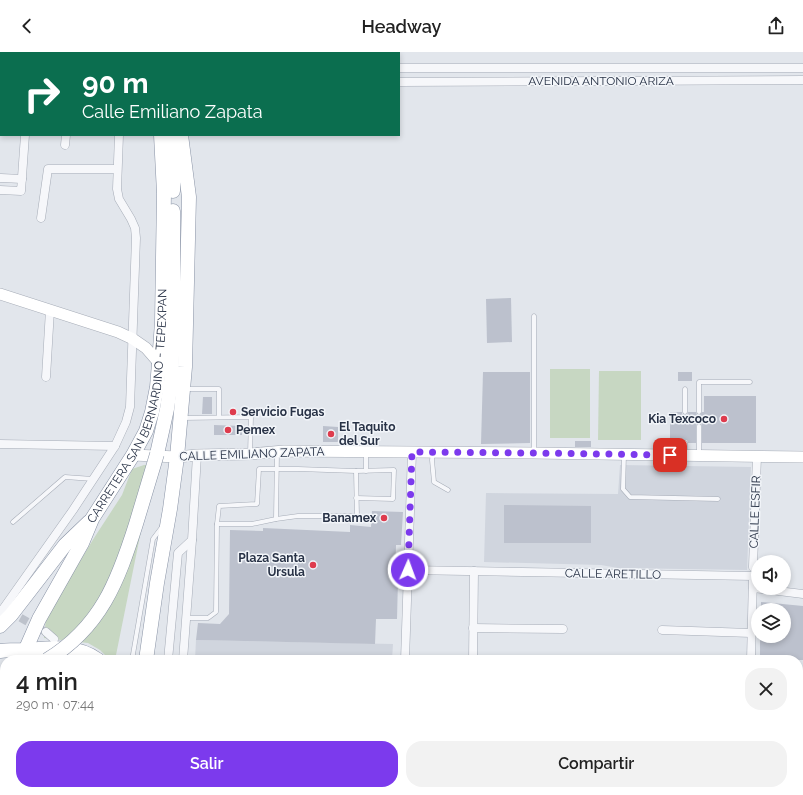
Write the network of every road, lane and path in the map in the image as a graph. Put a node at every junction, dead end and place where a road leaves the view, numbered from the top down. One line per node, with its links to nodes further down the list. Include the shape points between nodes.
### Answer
1 (400, 68): 2 (street, AVENIDA ANTONIO ARIZA)
2 (412, 68): 3 (street, AVENIDA ANTONIO ARIZA); 6 (street)
3 (803, 68)
4 (803, 80): 6 (street, AVENIDA ANTONIO ARIZA)
5 (400, 82): 6 (street, AVENIDA ANTONIO ARIZA)
6 (410, 82)
7 (25, 136): 16 (street)
8 (66, 136): 13 (street)
9 (119, 136): 14 (street)
10 (161, 136): 23 (highway, CARRETERA SAN BERNARDINO - TEPEXPAN, via 164,193)
11 (171, 136): 83 (highway, bridge, via 171,382 157,454 127,552 111,591 85,629)
12 (181, 136): 26 (highway, via 189,196)
13 (65, 145)
14 (117, 169): 18 (street, via 48,169); 22 (street, via 119,199 135,228 136,238)
15 (1, 178): 16 (street)
16 (22, 179): 17 (street, via 21,191)
17 (0, 190)
18 (41, 218)
19 (0, 294): 20 (main road)
20 (50, 310): 22 (main road); 24 (street)
21 (534, 316): 40 (lane)
22 (133, 339): 23 (main road, via 146,348); 35 (street, via 130,407)
23 (159, 363): 43 (highway, CARRETERA SAN BERNARDINO - TEPEXPAN, via 152,412)
24 (46, 377)
25 (750, 382): 29 (lane, via 699,382)
26 (183, 389): 30 (lane, via 220,389); 31 (highway)
27 (684, 389): 28 (lane)
28 (685, 412)
29 (699, 412)
30 (219, 417): 31 (lane); 41 (lane, via 250,417)
31 (180, 418): 48 (highway)
32 (699, 426): 46 (lane)
33 (685, 443): 45 (lane)
34 (0, 444): 35 (street)
35 (114, 446): 53 (street)
36 (277, 451): 37 (main road, CALLE EMILIANO ZAPATA); 41 (main road, CALLE EMILIANO ZAPATA); 50 (lane)
37 (366, 452): 38 (main road, CALLE EMILIANO ZAPATA); 52 (lane)
38 (412, 452): 39 (main road, CALLE EMILIANO ZAPATA); 64 (street)
39 (433, 452): 40 (main road, CALLE EMILIANO ZAPATA); 54 (lane, via 434,482)
40 (534, 453): 42 (main road, CALLE EMILIANO ZAPATA)
41 (250, 454): 44 (main road, CALLE EMILIANO ZAPATA)
42 (624, 454): 45 (main road, CALLE EMILIANO ZAPATA); 56 (lane, via 623,489 630,497)
43 (133, 455): 48 (main road, CALLE EMILIANO ZAPATA); 59 (highway, CARRETERA SAN BERNARDINO - TEPEXPAN)
44 (197, 455): 48 (main road, CALLE EMILIANO ZAPATA); 62 (street)
45 (685, 456): 46 (main road, CALLE EMILIANO ZAPATA)
46 (699, 456): 47 (main road, CALLE EMILIANO ZAPATA)
47 (757, 456): 49 (main road, CALLE EMILIANO ZAPATA); 63 (street, CALLE ESFIR)
48 (177, 457): 57 (highway)
49 (803, 457)
50 (278, 469): 51 (lane); 58 (lane); 61 (lane, via 259,469 257,504 219,506)
51 (356, 470): 52 (lane); 55 (lane)
52 (366, 471): 55 (lane, via 394,470 393,499)
53 (93, 479): 60 (lane, via 65,477); 69 (street)
54 (448, 490)
55 (356, 498): 58 (lane, via 357,516)
56 (718, 499)
57 (169, 518): 85 (lane, via 153,539); 86 (highway)
58 (276, 519): 61 (lane, via 252,524)
59 (92, 520): 71 (highway, via 65,545); 82 (highway, CARRETERA SAN BERNARDINO - TEPEXPAN)
60 (13, 522)
61 (217, 524): 70 (lane, via 216,612 208,618)
62 (192, 540): 70 (street); 73 (street, via 178,553)
63 (753, 555)
64 (408, 570): 65 (street, CALLE ARETILLO); 89 (street)
65 (474, 572): 66 (street, CALLE ARETILLO); 72 (street)
66 (751, 576)
67 (791, 593): 68 (street)
68 (803, 594)
69 (4, 611)
70 (186, 618): 75 (street)
71 (0, 626)
72 (473, 628): 74 (street); 90 (street)
73 (171, 629): 75 (street); 87 (street)
74 (563, 629)
75 (185, 630): 88 (street)
76 (662, 630): 78 (street)
77 (46, 632): 79 (street)
78 (751, 633)
79 (54, 639)
80 (752, 643): 91 (street)
81 (0, 651): 82 (highway)
82 (23, 655): 84 (highway, via 60,648)
83 (54, 655)
84 (91, 655)
85 (133, 655)
86 (147, 655)
87 (168, 655)
88 (183, 655)
89 (404, 655)
90 (472, 655)
91 (751, 655)

